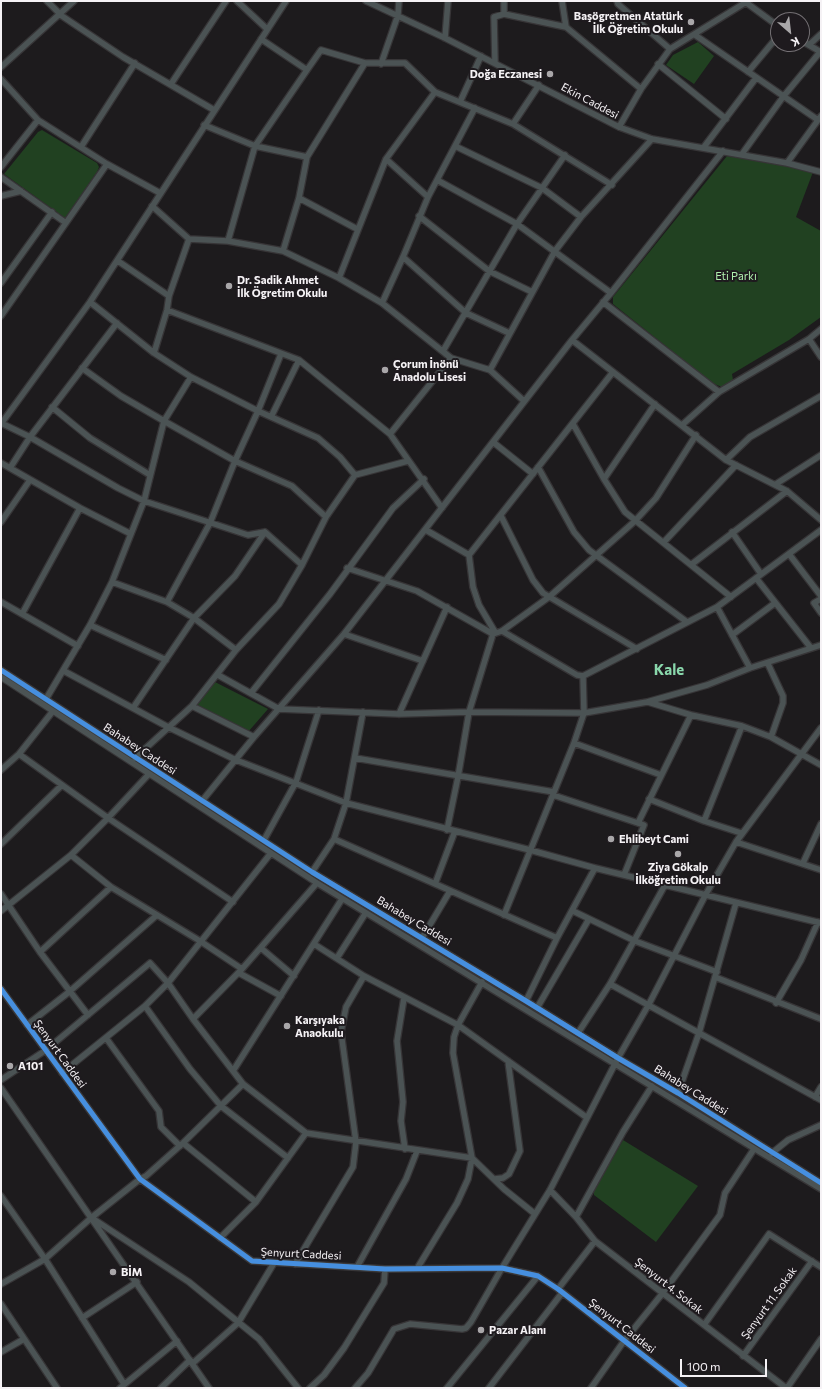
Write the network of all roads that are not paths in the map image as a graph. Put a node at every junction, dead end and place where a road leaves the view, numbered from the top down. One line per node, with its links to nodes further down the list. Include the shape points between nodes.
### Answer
1 (48, 1): 14 (street)
2 (74, 1): 14 (street)
3 (226, 1): 40 (street)
4 (237, 1): 19 (street)
5 (286, 1): 19 (street)
6 (366, 1): 16 (street, Ekin Caddesi)
7 (399, 1): 16 (street)
8 (448, 1): 22 (street)
9 (504, 1): 15 (street)
10 (562, 1): 18 (street)
11 (624, 1): 13 (street)
12 (746, 2): 17 (street); 21 (street)
13 (618, 3): 27 (street)
14 (60, 14): 30 (street); 35 (street)
15 (504, 14): 18 (street); 32 (street, via 494,17)
16 (398, 15): 22 (street, Ekin Caddesi); 33 (street)
17 (770, 20)
18 (566, 27): 42 (street)
19 (267, 29): 23 (street)
20 (821, 34): 24 (street)
21 (695, 35): 27 (street); 37 (street)
22 (445, 38): 29 (street, Ekin Caddesi)
23 (261, 39): 36 (street); 47 (street)
24 (810, 44)
25 (770, 46): 37 (street)
26 (810, 46): 28 (street)
27 (670, 49): 34 (street)
28 (820, 52): 44 (street)
29 (481, 56): 32 (street, Ekin Caddesi); 45 (street)
30 (135, 63): 40 (street); 57 (street)
31 (365, 63): 33 (street); 36 (street, via 320,50); 62 (street)
32 (495, 63): 41 (street, Ekin Caddesi)
33 (381, 64): 43 (street, via 405,63)
34 (658, 64): 42 (street); 48 (street)
35 (1, 67)
36 (307, 70): 55 (street)
37 (748, 72): 38 (street)
38 (756, 78): 44 (street); 48 (street)
39 (1, 80): 50 (street)
40 (171, 84): 47 (street)
41 (539, 85): 51 (street); 53 (street, Ekin Caddesi)
42 (641, 89): 53 (street)
43 (435, 92): 45 (street); 63 (street)
44 (783, 97): 49 (street); 61 (street)
45 (460, 102): 46 (street)
46 (475, 108): 51 (street); 56 (street)
47 (214, 110): 52 (street)
48 (726, 118): 58 (street)
49 (819, 118): 64 (street)
50 (38, 120): 57 (street); 66 (street)
51 (513, 124): 60 (street)
52 (204, 126): 55 (street); 73 (street)
53 (619, 127): 54 (street, Ekin Caddesi)
54 (652, 139): 58 (street, Ekin Caddesi); 70 (street)
55 (255, 146): 62 (street); 85 (street)
56 (455, 146): 69 (street); 71 (street)
57 (81, 147): 65 (street)
58 (704, 147): 59 (street, Ekin Caddesi)
59 (722, 151): 61 (street, Ekin Caddesi); 94 (street)
60 (565, 154): 70 (street); 71 (street)
61 (742, 154): 64 (street, Ekin Caddesi)
62 (307, 157): 76 (street)
63 (386, 159): 75 (street); 83 (street)
64 (787, 163): 67 (street, Ekin Caddesi)
65 (107, 164): 73 (street); 81 (street)
66 (1, 167)
67 (821, 172)
68 (1, 177): 72 (street)
69 (437, 180): 75 (street); 82 (street)
70 (612, 185): 80 (street)
71 (542, 188): 80 (street); 82 (street)
72 (21, 191): 74 (street); 78 (street)
73 (160, 193): 77 (street)
74 (1, 196)
75 (428, 197): 79 (street)
76 (299, 198): 83 (street); 86 (street)
77 (152, 206): 84 (street); 89 (street)
78 (52, 212): 81 (street); 92 (street)
79 (419, 216): 88 (street); 90 (street)
80 (582, 217): 87 (street)
81 (66, 223): 101 (street)
82 (517, 224): 87 (street); 90 (street)
83 (357, 229): 91 (street)
84 (189, 239): 85 (street); 95 (street)
85 (228, 241): 86 (street)
86 (283, 251): 91 (street)
87 (555, 251): 93 (street); 94 (street)
88 (403, 257): 98 (street); 100 (street)
89 (118, 261): 95 (street); 96 (street)
90 (489, 271): 93 (street); 100 (street)
91 (339, 278): 98 (street)
92 (1, 283)
93 (532, 292): 104 (street)
94 (611, 293): 97 (street)
95 (168, 296): 99 (street)
96 (90, 302): 102 (street); 125 (street)
97 (603, 302): 106 (street); 117 (street)
98 (382, 303): 107 (street)
99 (167, 310): 108 (street); 109 (street)
100 (466, 313): 104 (street); 107 (street)
101 (1, 316)
102 (117, 324): 108 (street); 113 (street)
103 (821, 329): 105 (street)
104 (509, 333): 114 (street)
105 (809, 339): 110 (street); 117 (street)
106 (572, 340): 115 (street); 119 (street)
107 (443, 351): 111 (street)
108 (154, 353): 116 (street)
109 (281, 354): 112 (street); 122 (street)
110 (821, 357)
111 (451, 358): 114 (street); 128 (street)
112 (298, 360): 123 (street); 128 (street)
113 (82, 368): 121 (street); 124 (street, via 121,396)
114 (490, 370): 119 (street)
115 (613, 372): 120 (street); 126 (street)
116 (191, 377): 122 (street); 124 (street)
117 (719, 392): 127 (street)
118 (821, 396): 133 (street, via 750,437)
119 (524, 401): 131 (street)
120 (655, 404): 127 (street); 145 (street)
121 (52, 407): 130 (street); 142 (street, via 90,438)
122 (258, 411): 123 (street); 134 (street)
123 (271, 417): 140 (street, via 318,438)
124 (164, 421): 134 (street); 142 (street)
125 (1, 423): 130 (street)
126 (573, 424): 138 (street); 145 (street)
127 (682, 425): 129 (street)
128 (390, 434): 135 (street)
129 (696, 435): 133 (street); 153 (street, via 656,498)
130 (30, 436): 139 (street); 148 (street)
131 (493, 442): 141 (street); 150 (street)
132 (821, 454): 146 (street)
133 (726, 460): 137 (street)
134 (235, 461): 152 (street, via 292,486); 156 (street)
135 (408, 461): 140 (street); 144 (street)
136 (1, 463): 139 (street)
137 (736, 465): 146 (street); 162 (street)
138 (538, 467): 141 (street); 165 (street, via 574,532)
139 (10, 468): 143 (street)
140 (355, 474): 152 (street)
141 (533, 474): 151 (street)
142 (150, 475): 148 (street)
143 (30, 480): 149 (street); 155 (street)
144 (424, 480): 150 (street); 168 (street, via 393,508)
145 (604, 480): 153 (street, via 625,512)
146 (776, 484): 147 (street)
147 (787, 491): 154 (street); 160 (street)
148 (144, 501): 156 (street); 161 (street)
149 (80, 508): 161 (street); 181 (street)
150 (442, 508): 157 (street)
151 (501, 516): 163 (street); 172 (street, via 533,580)
152 (326, 517): 166 (street)
153 (635, 520): 162 (street); 165 (street)
154 (821, 520)
155 (1, 522)
156 (210, 522): 159 (street, via 248,535); 176 (street)
157 (426, 530): 163 (street); 170 (street)
158 (821, 530): 164 (street)
159 (265, 532): 166 (street); 182 (street, via 235,576)
160 (732, 532): 167 (street); 169 (street)
161 (131, 534): 171 (street)
162 (664, 542): 167 (street)
163 (469, 554): 186 (street, via 473,588)
164 (789, 554): 169 (street); 174 (street)
165 (596, 556): 172 (street); 183 (street)
166 (302, 564): 193 (street, via 279,604)
167 (692, 564): 173 (street)
168 (348, 568): 170 (street); 203 (street)
169 (758, 576): 173 (street); 177 (street)
170 (385, 580): 178 (street, via 417,591); 187 (street)
171 (112, 582): 176 (street); 184 (street)
172 (549, 597): 185 (street); 192 (street)
173 (731, 597): 179 (street)
174 (821, 597): 180 (street, via 814,603)
175 (1, 602): 181 (street)
176 (167, 602): 182 (street)
177 (775, 603): 188 (street); 191 (street)
178 (447, 607): 186 (street); 195 (street)
179 (717, 607): 183 (street); 188 (street)
180 (821, 613)
181 (22, 614): 190 (street)
182 (194, 618): 193 (street); 194 (street)
183 (686, 622): 192 (street)
184 (90, 625): 190 (street); 194 (street)
185 (502, 631): 186 (street); 201 (street, via 577,675)
186 (494, 633): 212 (street)
187 (344, 634): 195 (street); 208 (street)
188 (732, 635): 197 (street)
189 (821, 645): 191 (street)
190 (78, 646): 199 (street)
191 (811, 648): 196 (street)
192 (637, 649): 201 (street)
193 (236, 650): 200 (street)
194 (166, 660): 207 (street)
195 (423, 661): 214 (street)
196 (768, 664): 197 (street); 220 (street, via 783,696)
197 (750, 668): 205 (street, via 707,685)
198 (1, 670): 204 (street, Bahabey Caddesi)
199 (64, 671): 204 (street); 207 (street)
200 (218, 675): 203 (street); 206 (street)
201 (583, 676): 213 (street)
202 (1, 677): 210 (street, Bahabey Caddesi)
203 (251, 693): 208 (street)
204 (46, 699): 224 (street, Bahabey Caddesi)
205 (647, 702): 213 (street); 215 (street)
206 (192, 706): 217 (street); 219 (street)
207 (133, 708): 217 (street)
208 (279, 709): 209 (street); 219 (street)
209 (319, 710): 211 (street); 232 (street)
210 (53, 711): 222 (street); 229 (street, Bahabey Caddesi)
211 (363, 712): 214 (street); 225 (street)
212 (469, 712): 213 (street); 214 (street); 231 (street)
213 (584, 713): 221 (street)
214 (399, 714)
215 (691, 715): 216 (street); 230 (street)
216 (742, 726): 220 (street); 239 (street)
217 (168, 727): 224 (street); 226 (street)
218 (821, 728): 223 (street)
219 (254, 737): 226 (street)
220 (771, 737): 223 (street)
221 (574, 743): 230 (street); 234 (street)
222 (19, 754): 228 (street); 233 (street)
223 (802, 754): 227 (street); 244 (street)
224 (135, 758): 236 (street, Bahabey Caddesi)
225 (355, 758): 231 (street); 237 (street)
226 (236, 760): 232 (street); 236 (street)
227 (821, 765)
228 (1, 770)
229 (148, 775): 238 (street); 250 (street, Bahabey Caddesi)
230 (661, 775): 235 (street)
231 (458, 776): 234 (street); 242 (street)
232 (296, 782): 237 (street); 246 (street)
233 (62, 785): 238 (street); 248 (street)
234 (554, 793): 240 (street); 249 (street)
235 (649, 799): 239 (street); 240 (street)
236 (202, 801): 246 (street, Bahabey Caddesi)
237 (346, 804): 242 (street); 245 (street)
238 (108, 818): 251 (street); 265 (street)
239 (704, 822): 244 (street)
240 (638, 823): 256 (street, via 644,825)
241 (821, 824): 252 (street)
242 (446, 830): 243 (street)
243 (455, 831): 249 (street); 258 (street)
244 (742, 833): 247 (street)
245 (334, 839): 255 (street); 258 (street)
246 (264, 840): 255 (street, Bahabey Caddesi)
247 (736, 842): 252 (street); 263 (street)
248 (1, 844)
249 (530, 850): 253 (street); 272 (street)
250 (271, 853): 257 (street, Bahabey Caddesi); 265 (street)
251 (71, 855): 260 (street); 267 (street)
252 (803, 863): 254 (street)
253 (595, 868): 256 (street); 269 (street)
254 (821, 870)
255 (312, 872): 275 (street, Bahabey Caddesi)
256 (624, 875): 259 (street)
257 (317, 883): 264 (street, Bahabey Caddesi); 280 (street)
258 (435, 884): 261 (street)
259 (665, 885): 263 (street); 278 (street)
260 (111, 887): 271 (street); 281 (street)
261 (450, 891): 272 (street); 275 (street)
262 (1, 894): 267 (street)
263 (706, 894): 266 (street); 282 (street)
264 (342, 899): 270 (street, Bahabey Caddesi); 279 (street)
265 (233, 902): 277 (street)
266 (736, 903): 274 (street); 285 (street)
267 (9, 905): 268 (street); 281 (street)
268 (1, 911)
269 (573, 911): 273 (street); 276 (street)
270 (365, 914): 283 (street); 288 (street, Bahabey Caddesi)
271 (157, 915): 277 (street); 292 (street)
272 (504, 915): 276 (street)
273 (589, 919): 278 (street); 299 (street)
274 (819, 922): 296 (street)
275 (422, 938): 295 (street, Bahabey Caddesi)
276 (557, 938): 295 (street)
277 (200, 941): 284 (street); 289 (street)
278 (635, 941): 282 (street); 290 (street)
279 (314, 944): 283 (street); 286 (street)
280 (261, 948): 284 (street); 286 (street)
281 (40, 952): 292 (street)
282 (673, 956): 285 (street); 297 (street)
283 (337, 958): 287 (street)
284 (240, 971): 293 (street); 301 (street)
285 (716, 975): 296 (street); 306 (street)
286 (294, 976): 293 (street)
287 (364, 976): 294 (street); 324 (street, via 346,1007 341,1032)
288 (482, 982): 304 (street); 309 (street, Bahabey Caddesi)
289 (168, 983): 298 (street); 300 (street, via 150,963); 301 (street)
290 (610, 984): 297 (street); 305 (street)
291 (1, 989): 303 (street, Şenyurt Caddesi)
292 (70, 992): 300 (street); 303 (street)
293 (281, 996): 311 (street)
294 (404, 998): 304 (street); 326 (street, via 397,1041)
295 (526, 1001): 299 (street, Bahabey Caddesi)
296 (776, 1003): 302 (street)
297 (649, 1004): 306 (street); 309 (street)
298 (145, 1006): 307 (street); 320 (street, via 190,1069)
299 (537, 1008): 305 (street, Bahabey Caddesi)
300 (88, 1015): 308 (street)
301 (193, 1019): 311 (street)
302 (821, 1019)
303 (27, 1025): 308 (street, Şenyurt Caddesi)
304 (458, 1025): 310 (street); 331 (street, via 453,1053)
305 (578, 1033): 309 (street, Bahabey Caddesi)
306 (699, 1033): 318 (street); 319 (street)
307 (106, 1038): 312 (street); 325 (street, via 159,1111 161,1127)
308 (46, 1050): 312 (street, Şenyurt Caddesi); 313 (street)
309 (616, 1060): 315 (street, Bahabey Caddesi); 318 (street, Bahabey Caddesi); 321 (street)
310 (508, 1061): 321 (street); 333 (street, via 520,1151 509,1174)
311 (233, 1071): 314 (street)
312 (62, 1073): 332 (street, Şenyurt Caddesi)
313 (1, 1080)
314 (244, 1084): 320 (street); 323 (street)
315 (652, 1086): 327 (street, Bahabey Caddesi); 340 (street, via 623,1132)
316 (821, 1087): 319 (street)
317 (1, 1088): 341 (street)
318 (678, 1093): 329 (street, Bahabey Caddesi)
319 (818, 1098)
320 (221, 1106): 325 (street); 330 (street)
321 (586, 1117): 336 (street)
322 (821, 1126): 329 (street, via 788,1140)
323 (306, 1133): 324 (street); 330 (street)
324 (356, 1142): 326 (street); 347 (street, via 352,1167)
325 (182, 1145): 332 (street); 338 (street)
326 (405, 1149): 328 (street)
327 (754, 1149): 335 (street, Bahabey Caddesi); 357 (street, via 724,1193 720,1215)
328 (417, 1151): 331 (street); 348 (street, via 406,1179)
329 (772, 1153): 334 (street, Bahabey Caddesi)
330 (288, 1158): 338 (street)
331 (472, 1158): 333 (street); 349 (street, via 468,1179 457,1204)
332 (140, 1179): 341 (street); 342 (street, Şenyurt Caddesi)
333 (495, 1179): 339 (street)
334 (821, 1183)
335 (821, 1189)
336 (550, 1190): 339 (street); 340 (street, Şenyurt 4. Sokak)
337 (1, 1196): 344 (street)
338 (256, 1202): 342 (street)
339 (535, 1214): 351 (street)
340 (576, 1217): 343 (street, Şenyurt 4. Sokak)
341 (91, 1218): 344 (street); 354 (street); 360 (street, via 189,1282)
342 (220, 1238): 346 (street, Şenyurt Caddesi, via 252,1262)
343 (595, 1241): 356 (street); 357 (street, Şenyurt 4. Sokak)
344 (45, 1259): 355 (street); 359 (street)
345 (812, 1261): 350 (street); 361 (street, via 769,1234); 367 (street, Şenyurt 11. Sokak)
346 (274, 1263): 347 (street, Şenyurt Caddesi); 360 (street)
347 (296, 1264): 348 (street, Şenyurt Caddesi)
348 (357, 1267): 352 (street, Şenyurt Caddesi)
349 (418, 1267): 351 (street, Şenyurt Caddesi); 352 (street, Şenyurt Caddesi)
350 (821, 1267)
351 (502, 1268): 353 (street, Şenyurt Caddesi); 375 (street, via 479,1312 466,1328 410,1324 394,1329 368,1373)
352 (385, 1269): 374 (street, via 384,1283 344,1348 324,1375)
353 (538, 1276): 356 (street, Şenyurt Caddesi); 376 (street)
354 (137, 1282): 359 (street); 364 (street)
355 (1, 1284)
356 (560, 1291): 365 (street, Şenyurt Caddesi); 377 (street)
357 (662, 1294): 361 (street, Şenyurt 4. Sokak); 365 (street)
358 (1, 1304): 362 (street)
359 (82, 1318): 369 (street)
360 (238, 1323): 368 (street); 373 (street, via 259,1339)
361 (704, 1325): 367 (street, Şenyurt 4. Sokak)
362 (24, 1339): 366 (street); 370 (street)
363 (821, 1339): 380 (street)
364 (176, 1341): 368 (street); 369 (street)
365 (624, 1341): 378 (street); 379 (street, Şenyurt Caddesi)
366 (1, 1352)
367 (743, 1356): 380 (street, Şenyurt 4. Sokak)
368 (192, 1361): 371 (street); 372 (street)
369 (122, 1386)
370 (57, 1388)
371 (161, 1388)
372 (209, 1388)
373 (298, 1388)
374 (310, 1388)
375 (355, 1388)
376 (447, 1388)
377 (489, 1388)
378 (591, 1388)
379 (685, 1388)
380 (786, 1388)

